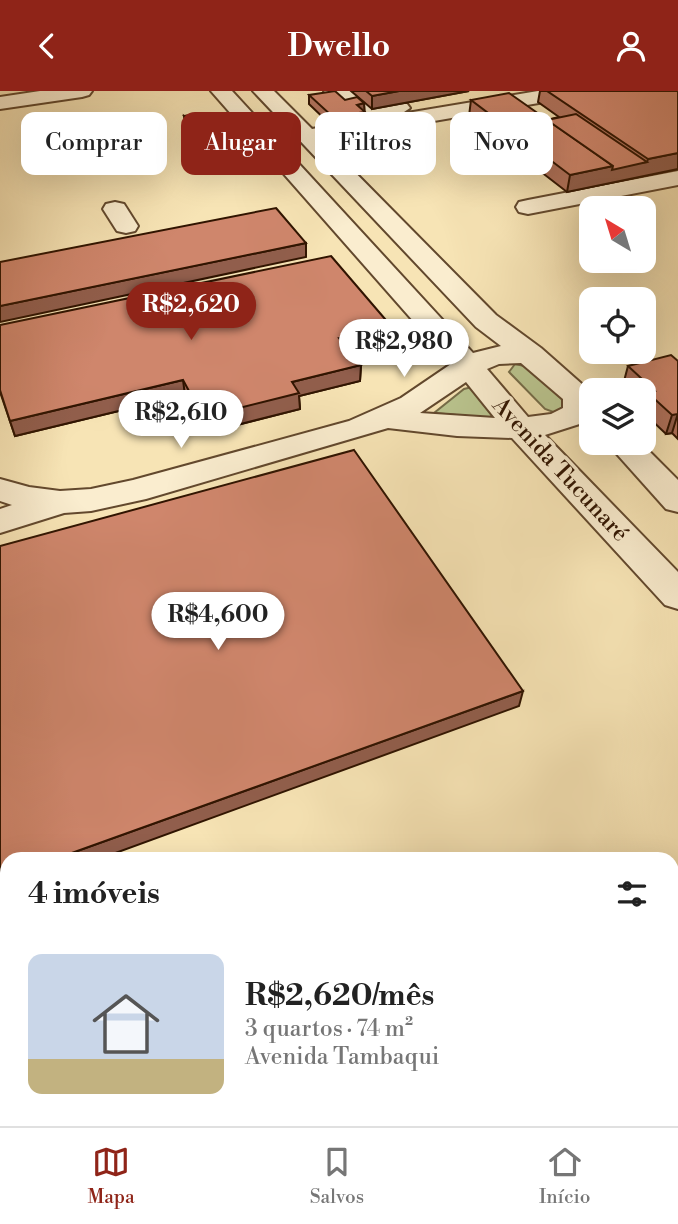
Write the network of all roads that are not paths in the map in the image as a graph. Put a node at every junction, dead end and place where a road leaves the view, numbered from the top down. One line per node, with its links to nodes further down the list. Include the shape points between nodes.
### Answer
1 (82, 91): 7 (street)
2 (222, 91): 12 (street, Avenida Tucunaré)
3 (334, 91): 4 (street, via 373,111)
4 (504, 91)
5 (574, 91): 8 (street)
6 (273, 94): 8 (street)
7 (0, 103)
8 (308, 136): 11 (street, via 486,321)
9 (678, 177): 10 (street)
10 (528, 207)
11 (531, 354): 12 (street, via 498,355); 13 (street)
12 (468, 365): 15 (street); 16 (street, Avenida Tucunaré)
13 (579, 398)
14 (579, 411): 16 (street, via 570,419)
15 (386, 418): 16 (street); 19 (street, via 134,491)
16 (519, 428): 22 (street, Avenida Tucunaré)
17 (633, 455): 20 (street)
18 (0, 490): 19 (street)
19 (60, 502): 21 (street)
20 (678, 502)
21 (0, 521)
22 (678, 595)

